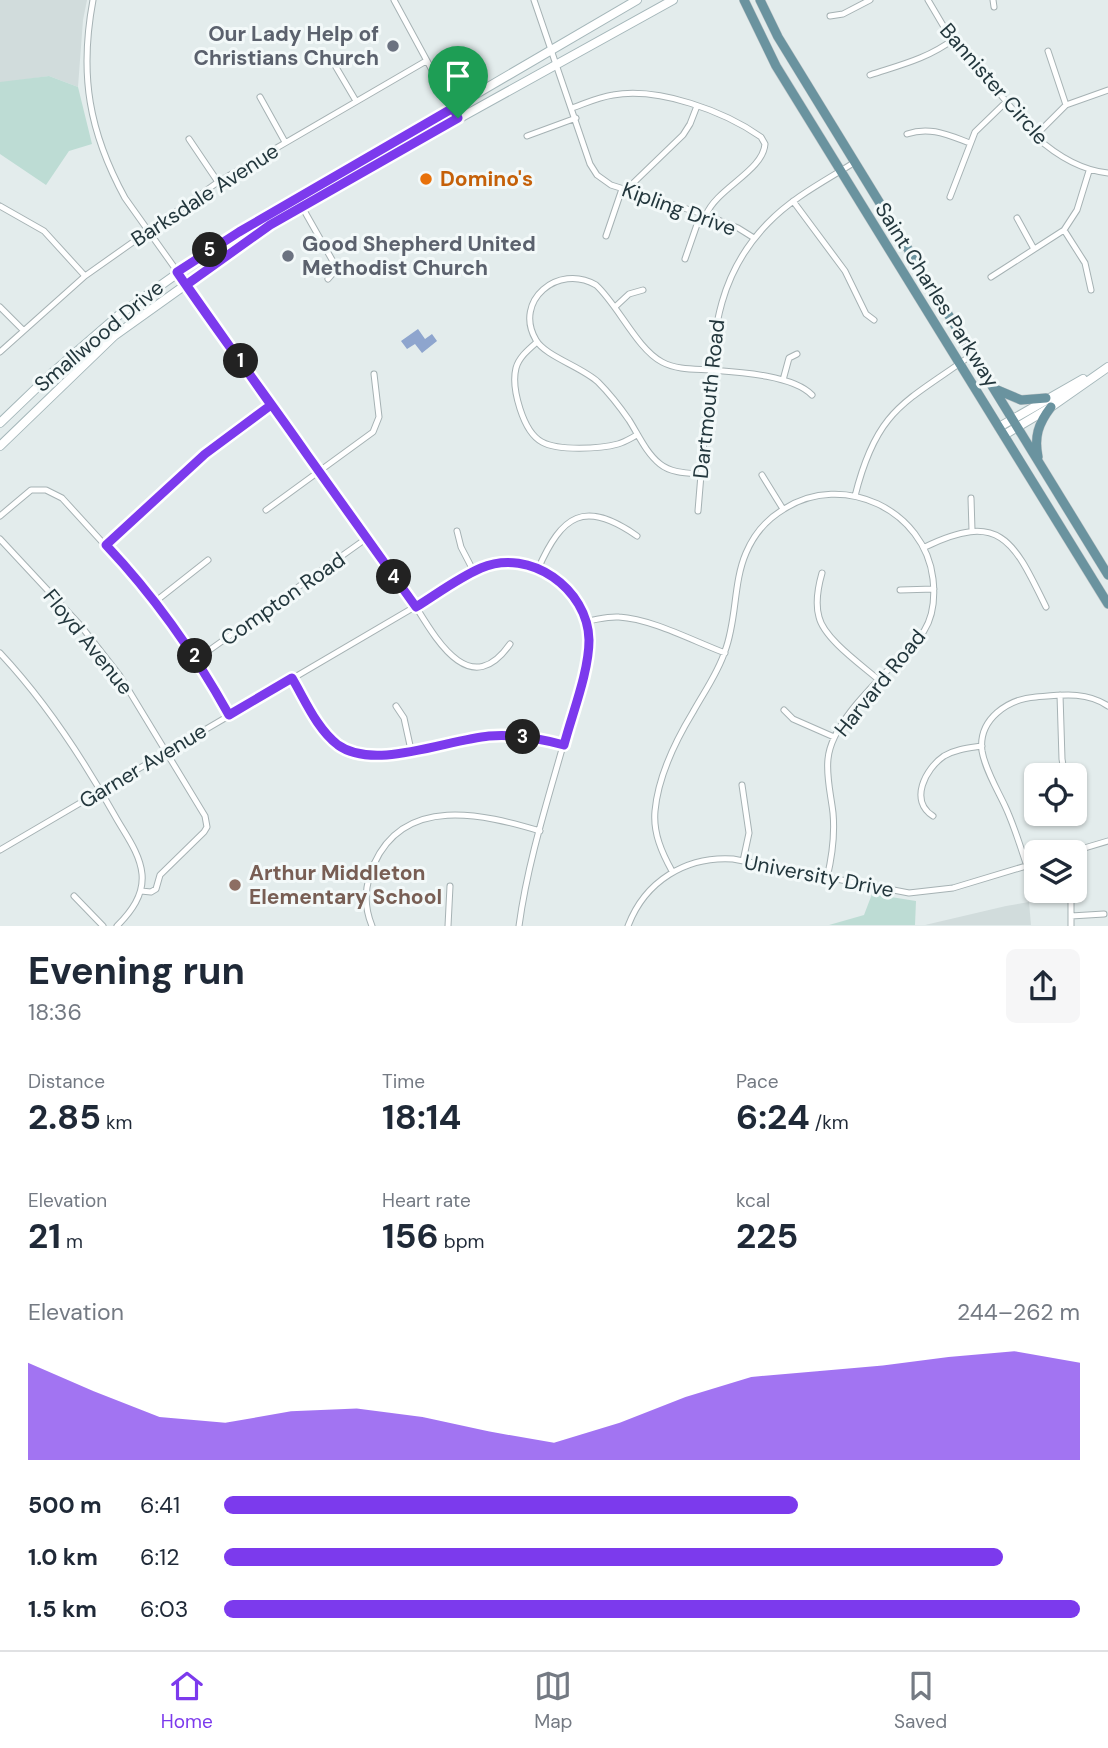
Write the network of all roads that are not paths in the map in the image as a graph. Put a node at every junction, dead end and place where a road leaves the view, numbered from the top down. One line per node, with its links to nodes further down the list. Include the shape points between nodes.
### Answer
1 (93, 0): 52 (street, via 88,74 91,111 102,152)
2 (394, 0): 20 (street)
3 (544, 0): 12 (street)
4 (638, 0): 17 (main road, Smallwood Drive)
5 (673, 0): 21 (main road, Smallwood Drive)
6 (738, 0): 14 (main road)
7 (744, 0): 14 (main road, Saint Charles Parkway)
8 (760, 0): 39 (main road, Saint Charles Parkway)
9 (870, 0): 15 (street)
10 (928, 0): 16 (street, Bannister Circle)
11 (993, 0): 13 (street)
12 (534, 2): 17 (street, Kipling Drive)
13 (994, 7)
14 (750, 12): 40 (main road, Saint Charles Parkway, via 776,66)
15 (830, 16)
16 (954, 39): 22 (street, via 923,59); 26 (street, Bannister Circle)
17 (551, 51): 21 (street, Kipling Drive); 29 (main road, Smallwood Drive)
18 (1048, 51): 27 (street)
19 (330, 57): 25 (street)
20 (426, 61): 25 (street, Barksdale Avenue); 29 (street)
21 (555, 66): 30 (street, Kipling Drive); 31 (main road, Smallwood Drive)
22 (870, 75)
23 (1108, 90): 27 (street)
24 (260, 97): 37 (street)
25 (356, 101): 37 (street, Barksdale Avenue)
26 (1006, 102): 35 (street, Bannister Circle); 38 (street, via 980,124)
27 (1066, 105): 35 (street)
28 (697, 106): 30 (street, via 662,97 619,94); 44 (street, via 683,135); 50 (street, via 753,131 765,144 762,156)
29 (453, 108): 31 (street); 46 (main road, Smallwood Drive)
30 (572, 108): 32 (street, Kipling Drive)
31 (458, 118): 49 (main road, Smallwood Drive)
32 (576, 118): 34 (street); 44 (street, Kipling Drive, via 594,171)
33 (907, 134): 38 (street, via 933,130)
34 (527, 136)
35 (1035, 136): 41 (street, Bannister Circle)
36 (189, 139): 43 (street)
37 (285, 142): 43 (street, Barksdale Avenue)
38 (970, 143): 45 (street)
39 (855, 162): 40 (street, Dartmouth Road); 72 (main road, Saint Charles Parkway)
40 (841, 171): 47 (street, Dartmouth Road); 73 (main road, Saint Charles Parkway)
41 (1089, 171): 42 (street, Bannister Circle); 53 (street, via 1077,210)
42 (1108, 173)
43 (218, 182): 52 (street, Barksdale Avenue)
44 (624, 190): 50 (street, Kipling Drive); 54 (street)
45 (950, 197)
46 (297, 198): 49 (street); 58 (main road, Smallwood Drive)
47 (793, 201): 55 (street, Dartmouth Road); 67 (street, via 849,277 866,314)
48 (0, 206): 59 (street, via 44,232)
49 (302, 207): 61 (street, via 335,265); 62 (main road, Smallwood Drive)
50 (704, 214): 55 (street, Kipling Drive); 57 (street)
51 (1017, 218): 56 (street)
52 (148, 230): 58 (street); 59 (street, Barksdale Avenue)
53 (1064, 230): 56 (street); 64 (street, via 1085,263)
54 (606, 236)
55 (754, 239): 75 (street, Dartmouth Road, via 721,302)
56 (1034, 249): 60 (street)
57 (685, 259)
58 (177, 272): 62 (street); 82 (main road, Smallwood Drive, via 119,315)
59 (85, 276): 68 (street, Barksdale Avenue)
60 (991, 277)
61 (328, 279)
62 (186, 285): 81 (street); 86 (main road, Smallwood Drive, via 114,336)
63 (643, 290): 66 (street, via 629,294)
64 (1091, 290)
65 (0, 307): 68 (street)
66 (615, 307): 69 (street, via 589,281 568,277 554,282 543,289 531,310 531,329); 75 (street, via 657,359 678,368)
67 (874, 320)
68 (23, 330): 70 (street, Barksdale Avenue)
69 (537, 342): 85 (street, via 598,383); 85 (street, via 521,358 516,373 521,412 536,438 557,447 596,447 617,445)
70 (0, 352)
71 (797, 354): 77 (street, via 789,358)
72 (973, 354): 73 (street); 78 (main road, Saint Charles Parkway)
73 (959, 364): 84 (main road, Saint Charles Parkway); 91 (street, via 911,396 886,421 869,451)
74 (1106, 368): 80 (main road)
75 (710, 370): 77 (street); 89 (street, Dartmouth Road)
76 (374, 374): 88 (street, via 379,416 373,432)
77 (783, 380): 79 (street, via 803,386)
78 (994, 389): 80 (main road, via 1021,400); 83 (main road, Saint Charles Parkway)
79 (812, 395)
80 (1049, 403): 83 (main road); 87 (main road, via 1037,433)
81 (271, 405): 88 (street); 102 (street, via 205,454)
82 (0, 423)
83 (1015, 423): 84 (main road); 87 (main road, Saint Charles Parkway)
84 (1002, 431): 112 (main road, Saint Charles Parkway)
85 (638, 435): 89 (street, via 660,464)
86 (0, 446)
87 (1040, 463): 108 (main road, Saint Charles Parkway)
88 (320, 472): 94 (street); 100 (street)
89 (701, 474): 95 (street, Dartmouth Road)
90 (762, 475): 93 (street)
91 (855, 496): 93 (street, Harvard Road, via 811,496); 103 (street, Harvard Road, via 890,510)
92 (971, 498): 97 (street)
93 (783, 509): 118 (street, Harvard Road, via 759,530 745,555)
94 (266, 510)
95 (698, 511)
96 (0, 516): 102 (street, via 26,492 46,490 62,498)
97 (972, 530): 103 (street); 114 (street, via 988,532 1007,543 1032,577)
98 (457, 531): 106 (street)
99 (636, 536): 105 (street, via 606,518 580,518 556,533)
100 (367, 538): 113 (street); 119 (street, Compton Road)
101 (0, 540): 131 (street, Floyd Avenue, via 87,634 120,676)
102 (106, 545): 111 (street)
103 (925, 547): 109 (street, Harvard Road)
104 (208, 560): 111 (street)
105 (538, 569): 106 (street, Garner Avenue, via 508,564); 115 (street, Garner Avenue, via 568,589)
106 (474, 572): 113 (street, Garner Avenue)
107 (822, 573): 121 (street, via 817,605 821,622 831,637)
108 (1108, 575)
109 (934, 589): 110 (street); 121 (street, Harvard Road, via 925,630)
110 (900, 590)
111 (156, 601): 119 (street)
112 (1108, 604)
113 (416, 607): 116 (street, via 456,661 476,666 492,663); 120 (street, Garner Avenue)
114 (1046, 607)
115 (586, 621): 118 (street, via 627,618); 128 (street, Garner Avenue, via 588,651)
116 (510, 644)
117 (0, 653): 134 (street, via 50,712)
118 (725, 653): 143 (street, Harvard Road, via 679,737 657,797 656,832)
119 (197, 659): 126 (street)
120 (292, 678): 126 (street, Garner Avenue); 130 (street, via 323,730 339,746 372,757)
121 (880, 681): 127 (street, Harvard Road)
122 (1060, 695): 124 (street, via 1091,697); 129 (street, via 1009,703 992,718); 132 (street)
123 (396, 706): 130 (street, via 404,718)
124 (1108, 706)
125 (784, 710): 127 (street, via 797,722)
126 (229, 715): 131 (street, Garner Avenue)
127 (834, 737): 144 (street, Harvard Road, via 828,760 834,828)
128 (564, 745): 130 (street, via 500,735); 136 (street, Garner Avenue)
129 (982, 746): 135 (street, via 951,752 929,770 921,801); 140 (street)
130 (411, 750)
131 (167, 751): 134 (street, Garner Avenue); 146 (street, Floyd Avenue, via 207,827 160,875 154,891)
132 (1063, 763)
133 (742, 785): 141 (street, via 749,832)
134 (101, 791): 139 (street, Garner Avenue); 146 (street, via 138,856)
135 (933, 816)
136 (540, 831): 153 (street, via 496,818 460,814 428,817 407,826 385,846 370,872 366,902); 155 (street, Garner Avenue)
137 (1108, 841): 138 (street)
138 (1087, 847)
139 (0, 849)
140 (1024, 857)
141 (743, 861): 143 (street, University Drive, via 705,860); 144 (street, University Drive)
142 (1024, 867): 144 (street, University Drive, via 953,888 916,893)
143 (672, 871): 156 (street, University Drive, via 643,899)
144 (827, 878)
145 (450, 886): 154 (street)
146 (141, 891): 152 (street)
147 (74, 896): 151 (street)
148 (1071, 903): 150 (street)
149 (1104, 914): 150 (street)
150 (1071, 916): 157 (street)
151 (103, 926)
152 (117, 926)
153 (372, 926)
154 (447, 926)
155 (519, 926)
156 (628, 926)
157 (1071, 926)

